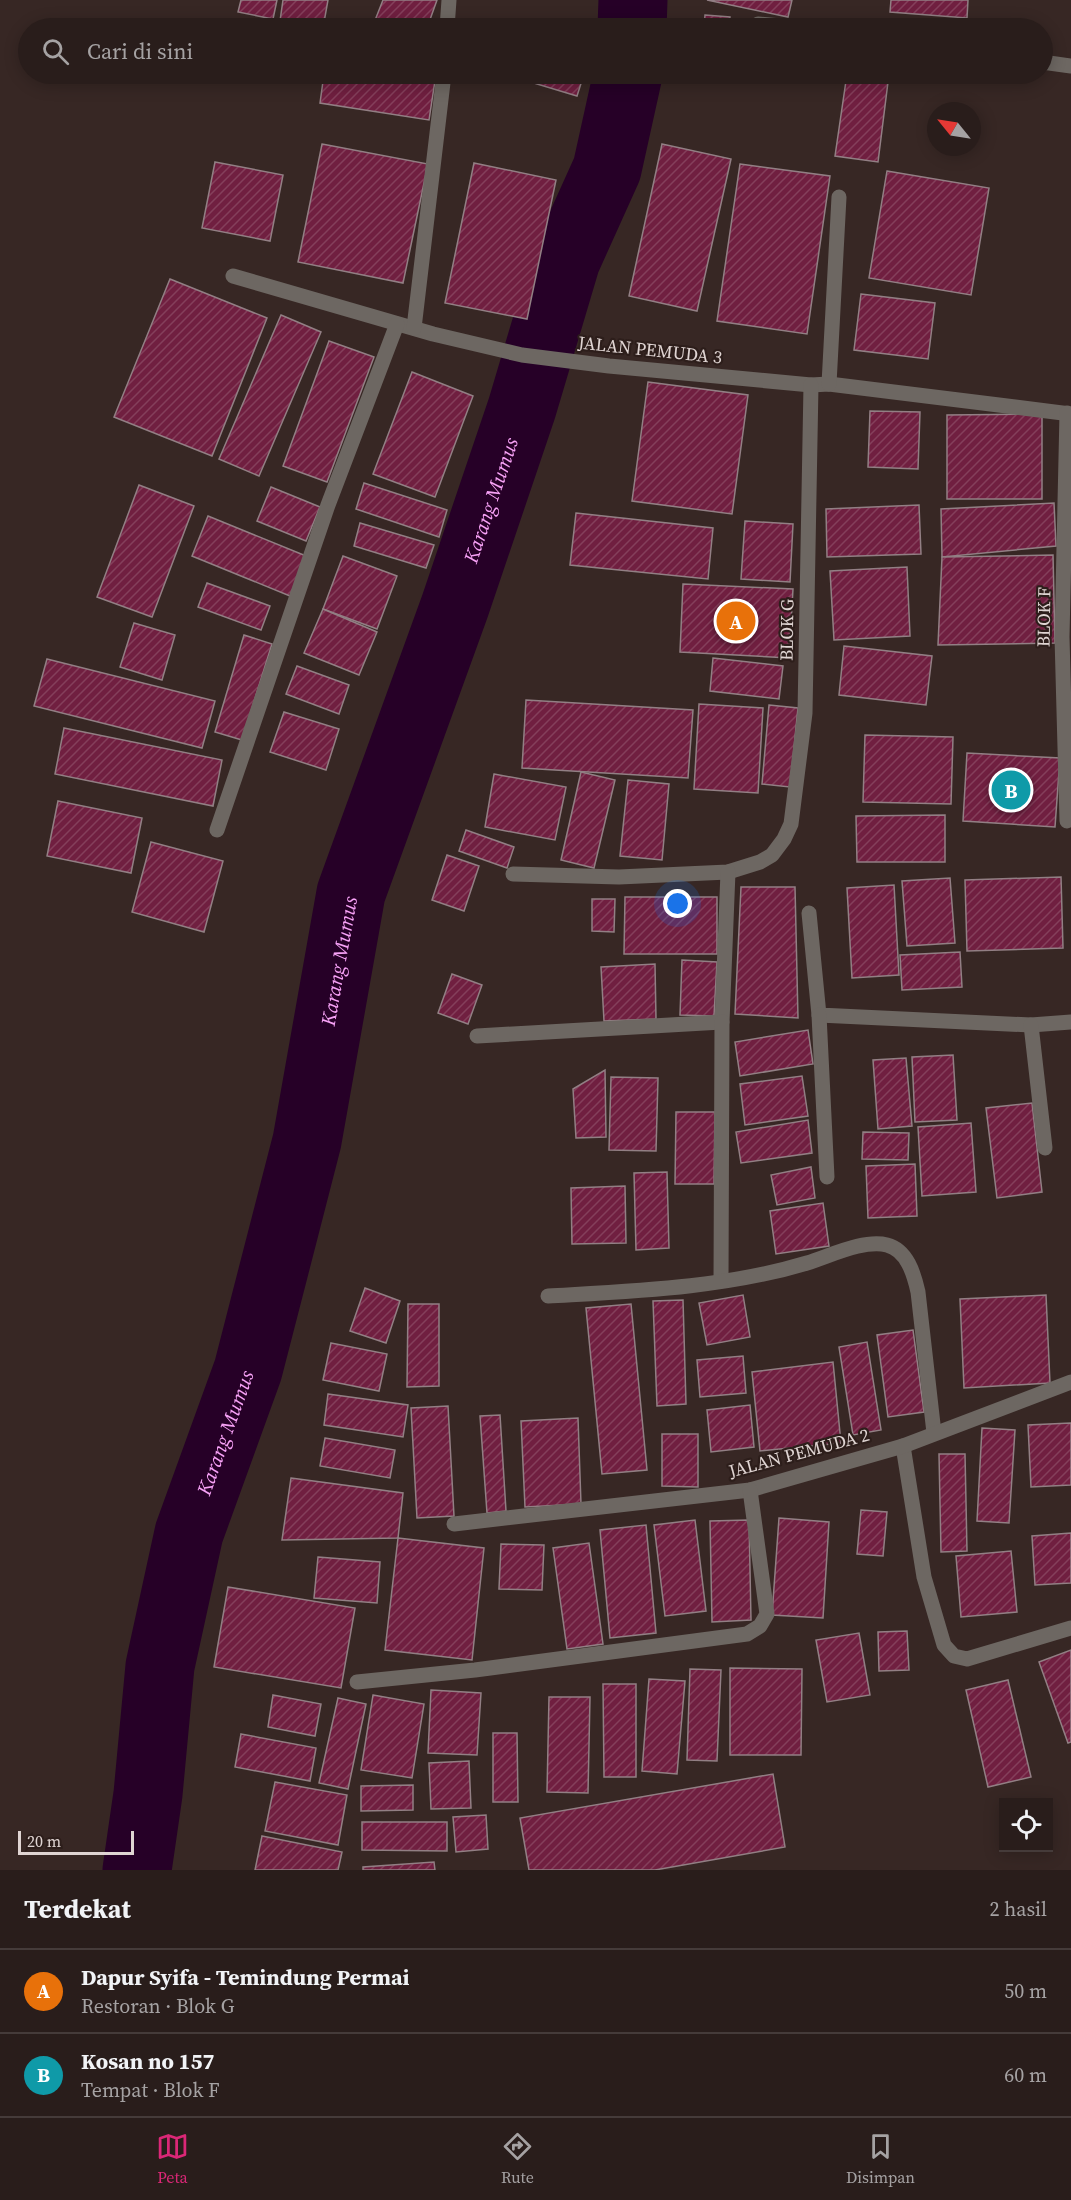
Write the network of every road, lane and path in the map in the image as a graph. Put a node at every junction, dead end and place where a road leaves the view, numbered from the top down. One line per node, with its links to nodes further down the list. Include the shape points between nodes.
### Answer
1 (449, 0): 2 (street)
2 (448, 18)
3 (1053, 64): 4 (street)
4 (1071, 66)
5 (443, 84): 9 (street)
6 (839, 197): 10 (street)
7 (233, 276): 8 (street, JALAN PEMUDA 3)
8 (397, 324): 9 (street, JALAN PEMUDA 3); 14 (street, via 328,505)
9 (414, 328): 11 (street, JALAN PEMUDA 3, via 522,355)
10 (829, 384): 11 (street, JALAN PEMUDA 3); 12 (street, JALAN PEMUDA 3)
11 (811, 386): 15 (street, BLOK G, via 806,713 791,824 772,855)
12 (1069, 414): 13 (street, BLOK F, via 1062,637)
13 (1067, 821)
14 (217, 830)
15 (728, 872): 16 (street, via 618,877); 19 (street)
16 (513, 874)
17 (809, 914): 18 (street)
18 (819, 1015): 21 (street); 24 (street)
19 (722, 1022): 22 (street); 25 (street)
20 (1071, 1022): 21 (street)
21 (1031, 1025): 23 (street)
22 (477, 1036)
23 (1045, 1148)
24 (827, 1177)
25 (721, 1281): 26 (street); 28 (street, via 788,1269 870,1243 889,1245 902,1253 912,1268 918,1292)
26 (548, 1296)
27 (1071, 1382): 28 (street, JALAN PEMUDA 2)
28 (934, 1433): 29 (street, JALAN PEMUDA 2)
29 (903, 1446): 30 (street, JALAN PEMUDA 2); 32 (street, via 924,1577 946,1649 959,1659 967,1659)
30 (750, 1490): 31 (street, JALAN PEMUDA 2); 33 (street, via 768,1614 760,1626 747,1634)
31 (454, 1524)
32 (1071, 1628)
33 (357, 1682)

